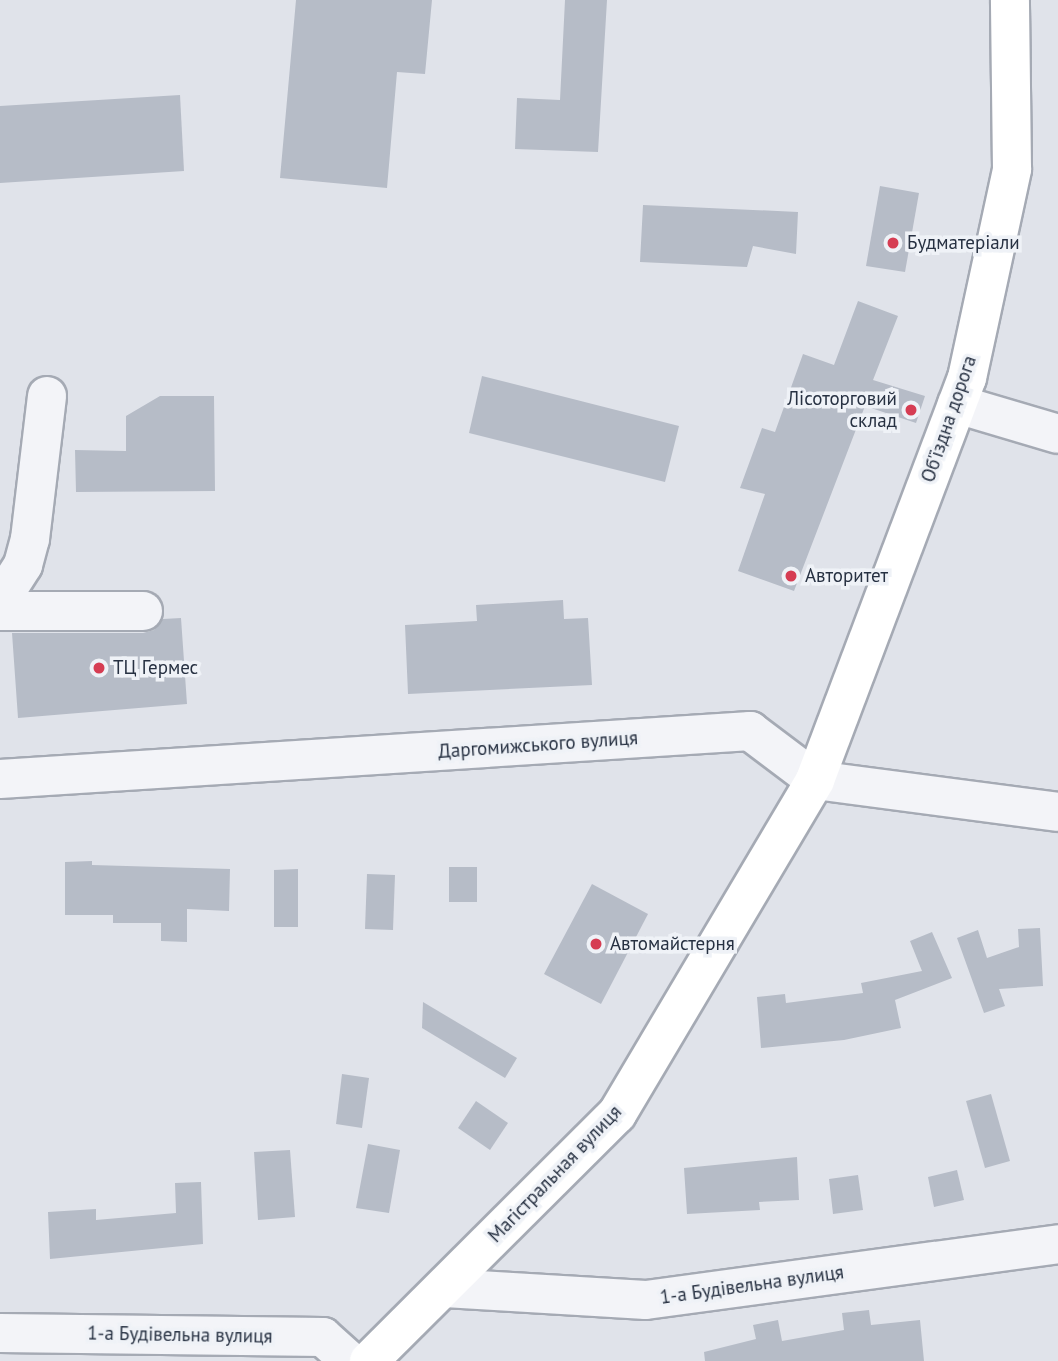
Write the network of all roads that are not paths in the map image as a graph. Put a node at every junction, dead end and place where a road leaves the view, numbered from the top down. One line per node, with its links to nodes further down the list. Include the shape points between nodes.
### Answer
1 (1010, 0): 3 (main road, Об'їздна дорога, via 1012,169 967,378)
2 (47, 396): 5 (street, via 30,539 23,565)
3 (957, 404): 4 (street); 9 (main road, Об'їздна дорога)
4 (1058, 433)
5 (0, 601)
6 (0, 611): 7 (street)
7 (143, 611)
8 (0, 779): 9 (street, Даргомижського вулиця, via 750,731)
9 (816, 780): 10 (street, Даргомижського вулиця); 12 (main road, Магістральная вулиця, via 617,1114)
10 (1058, 812)
11 (1058, 1244): 12 (street, 1-а Будівельна вулиця, via 646,1300)
12 (445, 1288): 15 (main road, Магістральная вулиця)
13 (0, 1333): 14 (street, 1-а Будівельна вулиця, via 323,1337)
14 (350, 1361)
15 (369, 1361)

